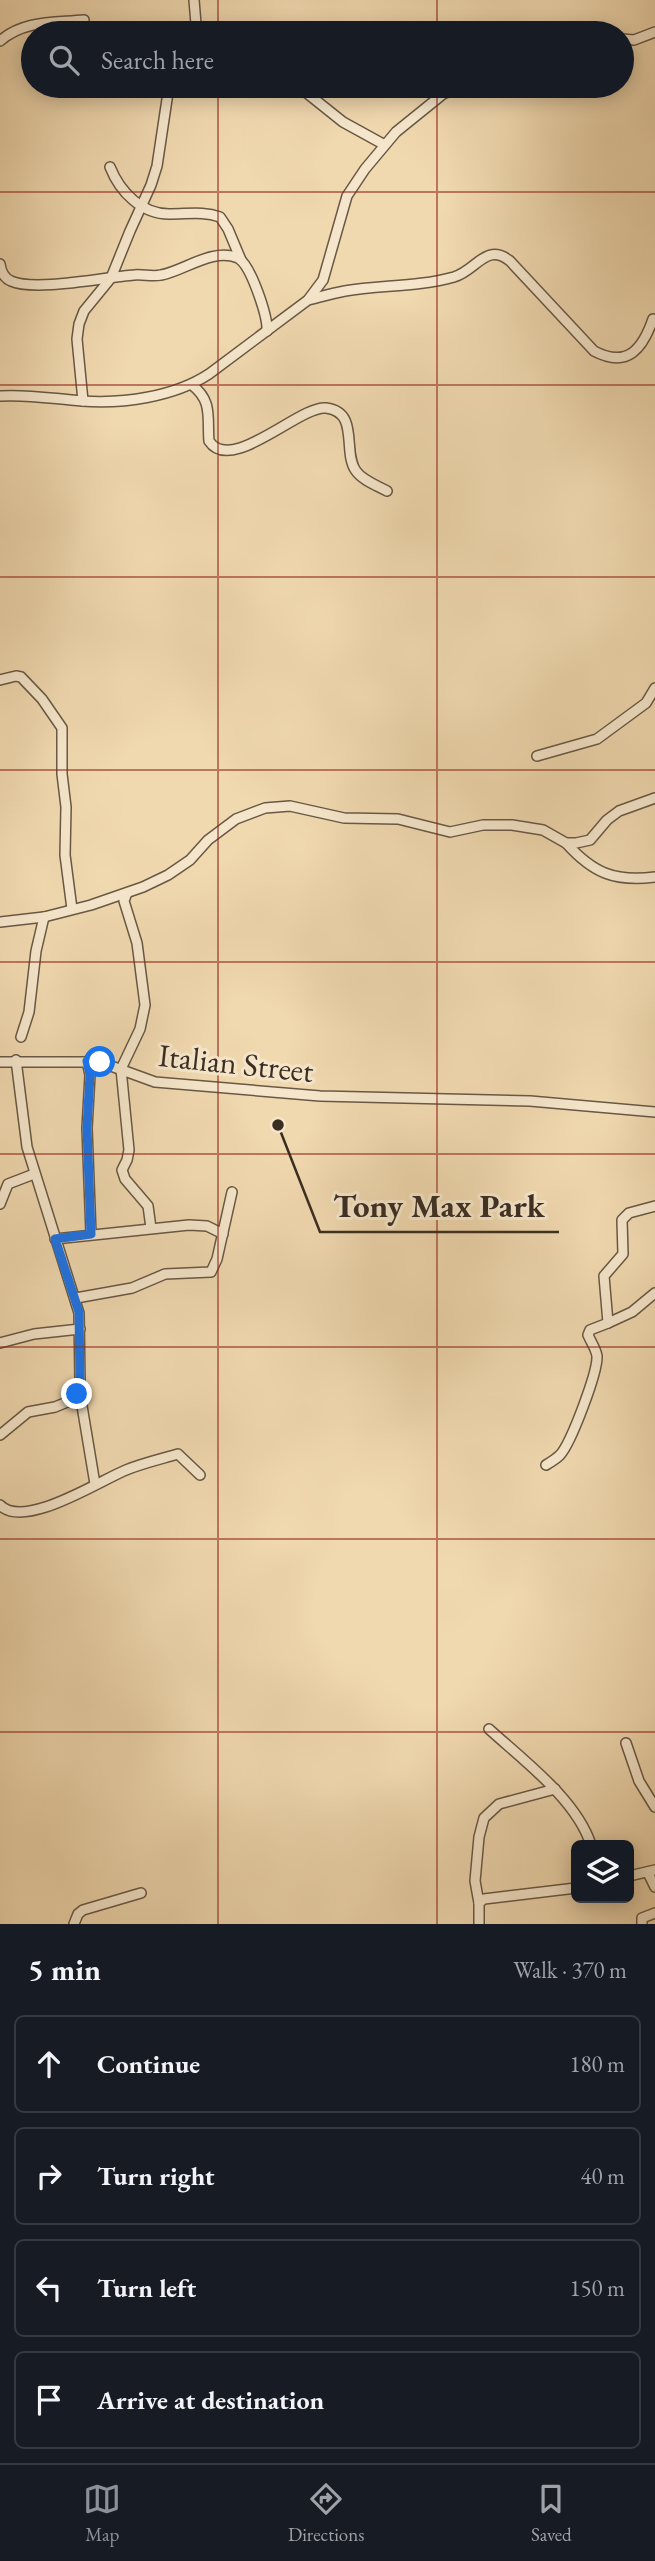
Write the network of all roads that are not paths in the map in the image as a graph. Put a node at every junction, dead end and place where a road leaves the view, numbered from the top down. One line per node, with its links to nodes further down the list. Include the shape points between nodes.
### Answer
1 (194, 0): 4 (street)
2 (84, 20): 3 (street)
3 (67, 21)
4 (196, 21)
5 (21, 29): 8 (street)
6 (655, 32): 7 (street)
7 (634, 40)
8 (0, 41)
9 (167, 98): 14 (street, via 157,166)
10 (313, 98): 12 (street, via 343,122)
11 (438, 98): 12 (street)
12 (383, 144): 18 (street, via 347,196 323,280)
13 (110, 167): 14 (street, via 119,187)
14 (143, 207): 15 (street, via 164,214 220,216); 17 (street)
15 (241, 260): 17 (street, via 211,257 159,275); 20 (street, via 267,317)
16 (0, 264): 17 (street, via 11,281 33,285)
17 (111, 278): 23 (street, via 79,324)
18 (308, 300): 19 (street, via 453,277 496,254 510,261 602,355 636,351); 20 (street)
19 (653, 319)
20 (267, 331): 21 (street)
21 (192, 385): 23 (street, via 121,400); 24 (street, via 209,410 209,441 214,447 242,448 311,411 333,410 348,427 357,473)
22 (0, 396): 23 (street)
23 (83, 401)
24 (387, 491)
25 (0, 680): 32 (street, via 21,677 62,727 65,855)
26 (655, 688): 27 (street, via 646,703 597,739)
27 (537, 755)
28 (655, 798): 29 (street, via 619,811 590,841)
29 (566, 843): 30 (street, via 590,867 607,875 635,880); 31 (street, via 543,830 512,825 450,832 397,818 344,818 290,806 265,808 236,819 168,875)
30 (655, 877)
31 (127, 893): 32 (street); 39 (street, via 124,901 137,943 145,1005 140,1029)
32 (72, 909): 33 (street)
33 (44, 917): 34 (street); 35 (street, via 29,1012)
34 (0, 922)
35 (20, 1037)
36 (16, 1060): 37 (street, Italian Street); 38 (street, Italian Street); 41 (street)
37 (87, 1061): 39 (street, Italian Street); 46 (street)
38 (0, 1062)
39 (121, 1069): 40 (street, Italian Street, via 155,1082 320,1096 530,1101); 45 (street, via 129,1150 122,1174 148,1206)
40 (655, 1112)
41 (34, 1174): 43 (street, via 8,1184); 48 (street)
42 (232, 1192): 47 (street)
43 (0, 1204)
44 (655, 1206): 51 (street, via 629,1213 622,1220 623,1254 604,1276)
45 (151, 1228): 46 (street); 47 (street, via 207,1226)
46 (91, 1234): 48 (street)
47 (223, 1234): 50 (street, via 211,1272 165,1274 132,1288)
48 (55, 1239): 50 (street)
49 (655, 1293): 51 (street, via 632,1312)
50 (76, 1298): 52 (street)
51 (608, 1323): 56 (street, via 589,1332 597,1356 581,1414 559,1456)
52 (80, 1329): 53 (street); 54 (street)
53 (0, 1343)
54 (79, 1388): 55 (street, via 66,1404 28,1412); 58 (street)
55 (0, 1435)
56 (546, 1465)
57 (200, 1475): 58 (street, via 178,1454)
58 (95, 1484): 59 (street, via 34,1510 12,1512)
59 (0, 1505)
60 (489, 1729): 62 (street)
61 (626, 1743): 63 (street, via 639,1781)
62 (555, 1789): 64 (street); 70 (street, via 499,1804 484,1818 475,1881)
63 (655, 1807)
64 (589, 1840)
65 (652, 1871): 66 (street); 67 (street)
66 (634, 1875)
67 (655, 1887)
68 (571, 1889): 70 (street, via 509,1894)
69 (141, 1893): 73 (street, via 83,1910)
70 (479, 1903): 74 (street)
71 (655, 1913): 72 (street)
72 (642, 1921): 75 (street)
73 (74, 1924)
74 (480, 1924)
75 (629, 1924)

